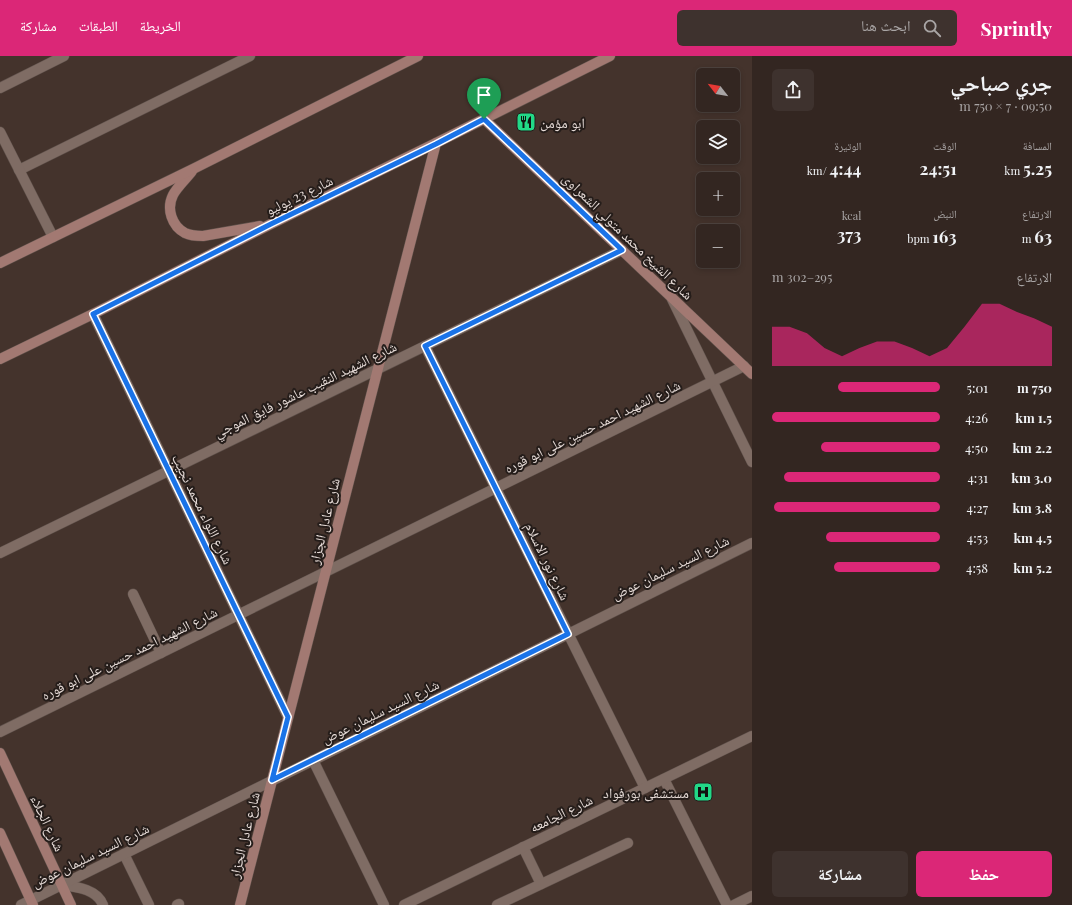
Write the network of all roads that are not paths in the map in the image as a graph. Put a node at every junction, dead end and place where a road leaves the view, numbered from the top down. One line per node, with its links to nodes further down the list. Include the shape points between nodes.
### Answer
1 (64, 56): 5 (street)
2 (250, 56): 10 (street)
3 (417, 56): 9 (main road)
4 (610, 56): 6 (main road, شارع 23 يوليو)
5 (0, 88)
6 (484, 119): 8 (main road, شارع 23 يوليو); 13 (main road, شارع الشيخ محمد متولي الشعراوى)
7 (0, 132): 10 (street)
8 (436, 144): 11 (main road, شارع 23 يوليو); 20 (main road, شارع عادل الجزار)
9 (195, 168): 11 (main road, via 173,195 170,203 173,221 186,234 203,236); 12 (main road)
10 (19, 170): 12 (street)
11 (271, 224): 16 (main road, شارع 23 يوليو)
12 (53, 237): 14 (main road)
13 (622, 250): 15 (main road, شارع الشيخ محمد متولي الشعراوى); 17 (street, شارع الشهيد النقيب عاشور فايق الموجي)
14 (0, 263)
15 (671, 297): 19 (main road, شارع الشيخ محمد متولي الشعراوى); 22 (street)
16 (93, 314): 18 (main road, شارع 23 يوليو); 24 (street, شارع اللواء محمد نجيب)
17 (425, 346): 20 (street, شارع الشهيد النقيب عاشور فايق الموجي); 25 (street, شارع نور الاسلام)
18 (0, 359)
19 (744, 366): 21 (main road, شارع الشيخ محمد متولي الشعراوى); 22 (street, شارع الشهيد احمد حسين على ابو قوره)
20 (378, 369): 24 (street, شارع الشهيد النقيب عاشور فايق الموجي); 28 (main road, شارع عادل الجزار)
21 (752, 374)
22 (713, 382): 23 (street); 25 (street, شارع الشهيد احمد حسين على ابو قوره)
23 (752, 462)
24 (169, 471): 27 (street, شارع الشهيد النقيب عاشور فايق الموجي); 30 (street, شارع اللواء محمد نجيب)
25 (496, 488): 28 (street, شارع الشهيد احمد حسين على ابو قوره); 31 (street, شارع نور الاسلام)
26 (752, 542): 31 (street, شارع السيد سليمان عوض)
27 (0, 553)
28 (326, 572): 30 (street, شارع الشهيد احمد حسين على ابو قوره); 33 (main road, شارع عادل الجزار)
29 (133, 594): 32 (street)
30 (239, 615): 32 (street, شارع الشهيد احمد حسين على ابو قوره); 33 (street, شارع اللواء محمد نجيب)
31 (568, 634): 37 (street, شارع السيد سليمان عوض); 40 (street, شارع نور الاسلام)
32 (161, 653): 34 (street, شارع الشهيد احمد حسين على ابو قوره)
33 (288, 717): 39 (main road, شارع عادل الجزار)
34 (0, 732)
35 (752, 736): 38 (street, شارع الجامعه)
36 (0, 753): 46 (main road, شارع الجلاء)
37 (313, 760): 39 (street, شارع السيد سليمان عوض); 54 (street)
38 (664, 779): 40 (street, شارع الجامعه); 57 (street)
39 (272, 780): 44 (street, شارع السيد سليمان عوض); 53 (main road, شارع عادل الجزار)
40 (645, 788): 43 (street, شارع الجامعه)
41 (0, 833): 48 (main road)
42 (628, 843): 45 (street)
43 (523, 847): 45 (street); 55 (street, شارع الجامعه)
44 (124, 854): 46 (street, شارع السيد سليمان عوض); 52 (street)
45 (541, 884): 56 (street)
46 (62, 885): 48 (street, شارع السيد سليمان عوض); 50 (main road, شارع الجلاء); 51 (street, via 93,893 99,897)
47 (752, 896): 58 (street)
48 (32, 902): 49 (street, شارع السيد سليمان عوض)
49 (20, 905)
50 (71, 905)
51 (103, 905)
52 (149, 905)
53 (240, 905)
54 (384, 905)
55 (404, 905)
56 (497, 905)
57 (727, 905)
58 (734, 905)

